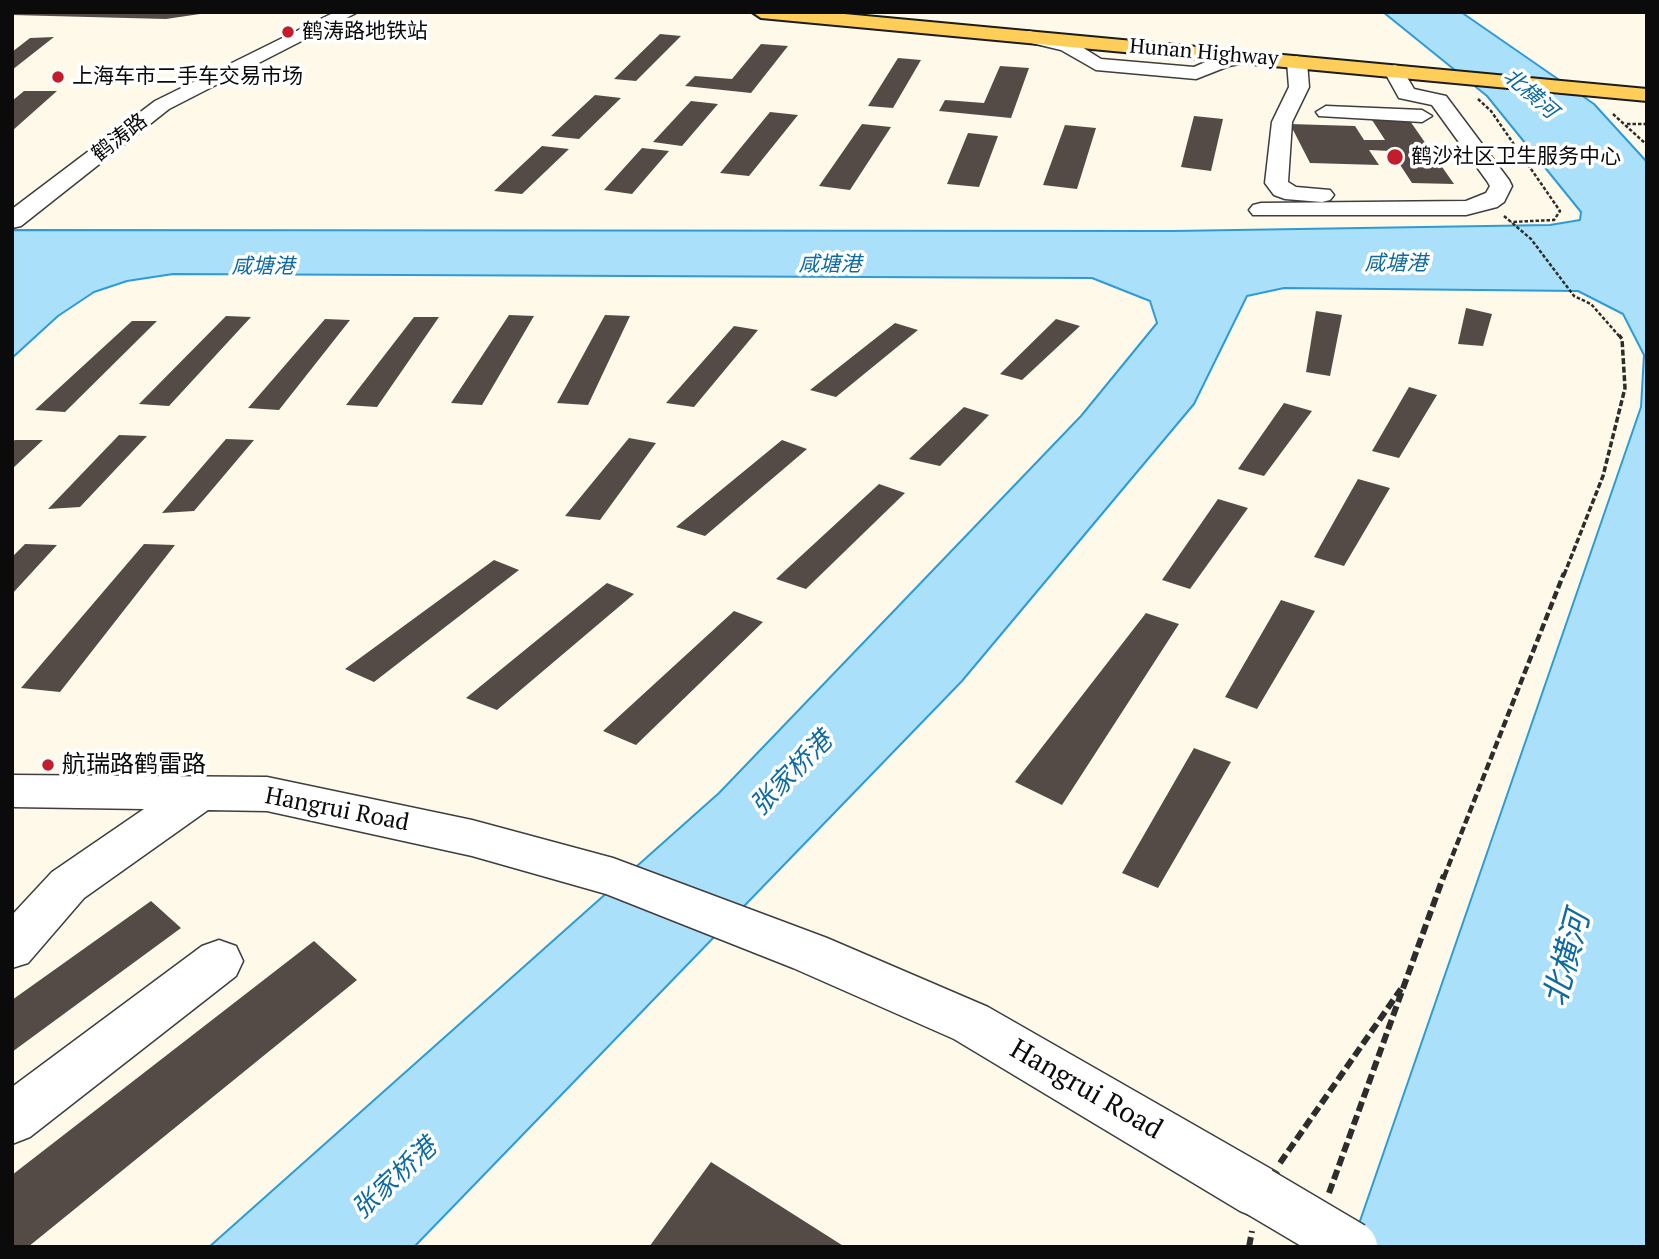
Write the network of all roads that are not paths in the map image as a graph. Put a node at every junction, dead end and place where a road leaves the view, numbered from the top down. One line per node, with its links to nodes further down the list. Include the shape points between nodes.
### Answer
1 (349, 12): 16 (street, 鹤涛路, via 162,105)
2 (761, 12): 4 (main road, Hunan Highway)
3 (841, 12): 6 (main road, Hunan Highway)
4 (1297, 62): 5 (main road, Hunan Highway); 11 (street, via 1299,87)
5 (1394, 71): 6 (main road, Hunan Highway); 9 (street)
6 (1446, 72): 7 (main road, Hunan Highway)
7 (1602, 87): 8 (main road, Hunan Highway); 10 (main road, Hunan Highway)
8 (1647, 87)
9 (1406, 94): 12 (street); 15 (street, via 1439,100 1498,180 1499,192 1489,202 1466,208)
10 (1647, 95)
11 (1293, 102): 12 (street, via 1308,112); 14 (street, via 1282,121 1276,183 1282,190 1299,195 1443,194)
12 (1422, 116): 13 (street)
13 (1438, 138)
14 (1467, 187)
15 (1261, 210)
16 (12, 221)
17 (12, 792): 18 (street, Hangrui Road)
18 (200, 793): 19 (street, via 68,885); 22 (street, Hangrui Road, bridge, via 267,794 472,838 613,877 810,953 971,1023)
19 (12, 948)
20 (219, 961): 21 (street)
21 (12, 1119)
22 (1352, 1247)

